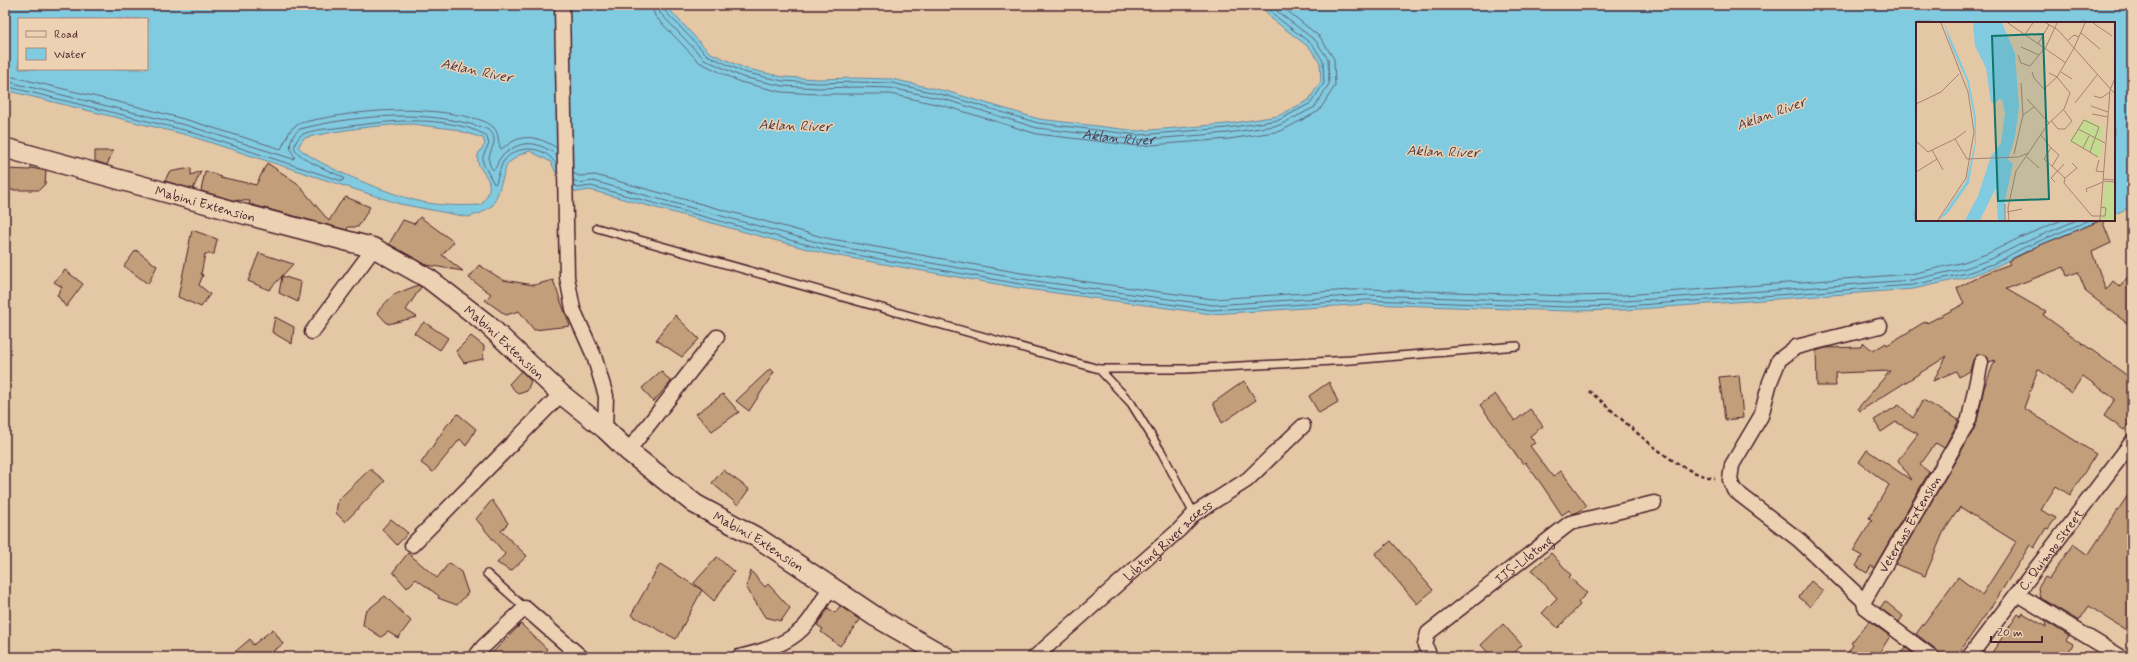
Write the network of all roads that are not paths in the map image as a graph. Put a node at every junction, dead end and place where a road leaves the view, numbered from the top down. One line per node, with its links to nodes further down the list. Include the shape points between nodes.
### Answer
1 (562, 5): 13 (street, via 567,277 573,309 594,356 606,396)
2 (5, 148): 4 (street, Mabini Extension)
3 (597, 228): 10 (lane)
4 (374, 248): 6 (street); 11 (street, Mabini Extension, via 429,278 487,324)
5 (1880, 326): 22 (street, via 1796,346 1779,360 1761,416 1732,465 1730,480 1734,490 1798,540)
6 (312, 332)
7 (717, 337): 15 (street)
8 (1517, 346): 10 (lane, via 1351,360 1186,369)
9 (1981, 362): 22 (street, Veterans Extension, via 1966,428)
10 (1099, 368): 17 (lane, via 1131,403 1162,453)
11 (561, 394): 13 (street, Mabini Extension); 18 (street)
12 (1303, 426): 17 (street, Libtong River access, via 1247,480)
13 (605, 429): 15 (street, Mabini Extension)
14 (2132, 442): 21 (street, C. Quimpo Street)
15 (628, 452): 20 (street, Mabini Extension, via 695,504 758,538)
16 (1654, 503): 29 (street, IJS-Libtong, via 1570,523 1428,632 1426,645)
17 (1194, 514): 28 (street, Libtong River access)
18 (412, 545)
19 (486, 574): 23 (lane)
20 (830, 588): 26 (street, via 802,629 784,642); 27 (street, Mabini Extension)
21 (2017, 594): 31 (street, C. Quimpo Street); 32 (street)
22 (1864, 601): 30 (street, via 1865,607)
23 (525, 608): 24 (street); 25 (street)
24 (475, 657)
25 (581, 657)
26 (739, 657)
27 (946, 657)
28 (1035, 657)
29 (1430, 657)
30 (1932, 657)
31 (1970, 657)
32 (2121, 657)

